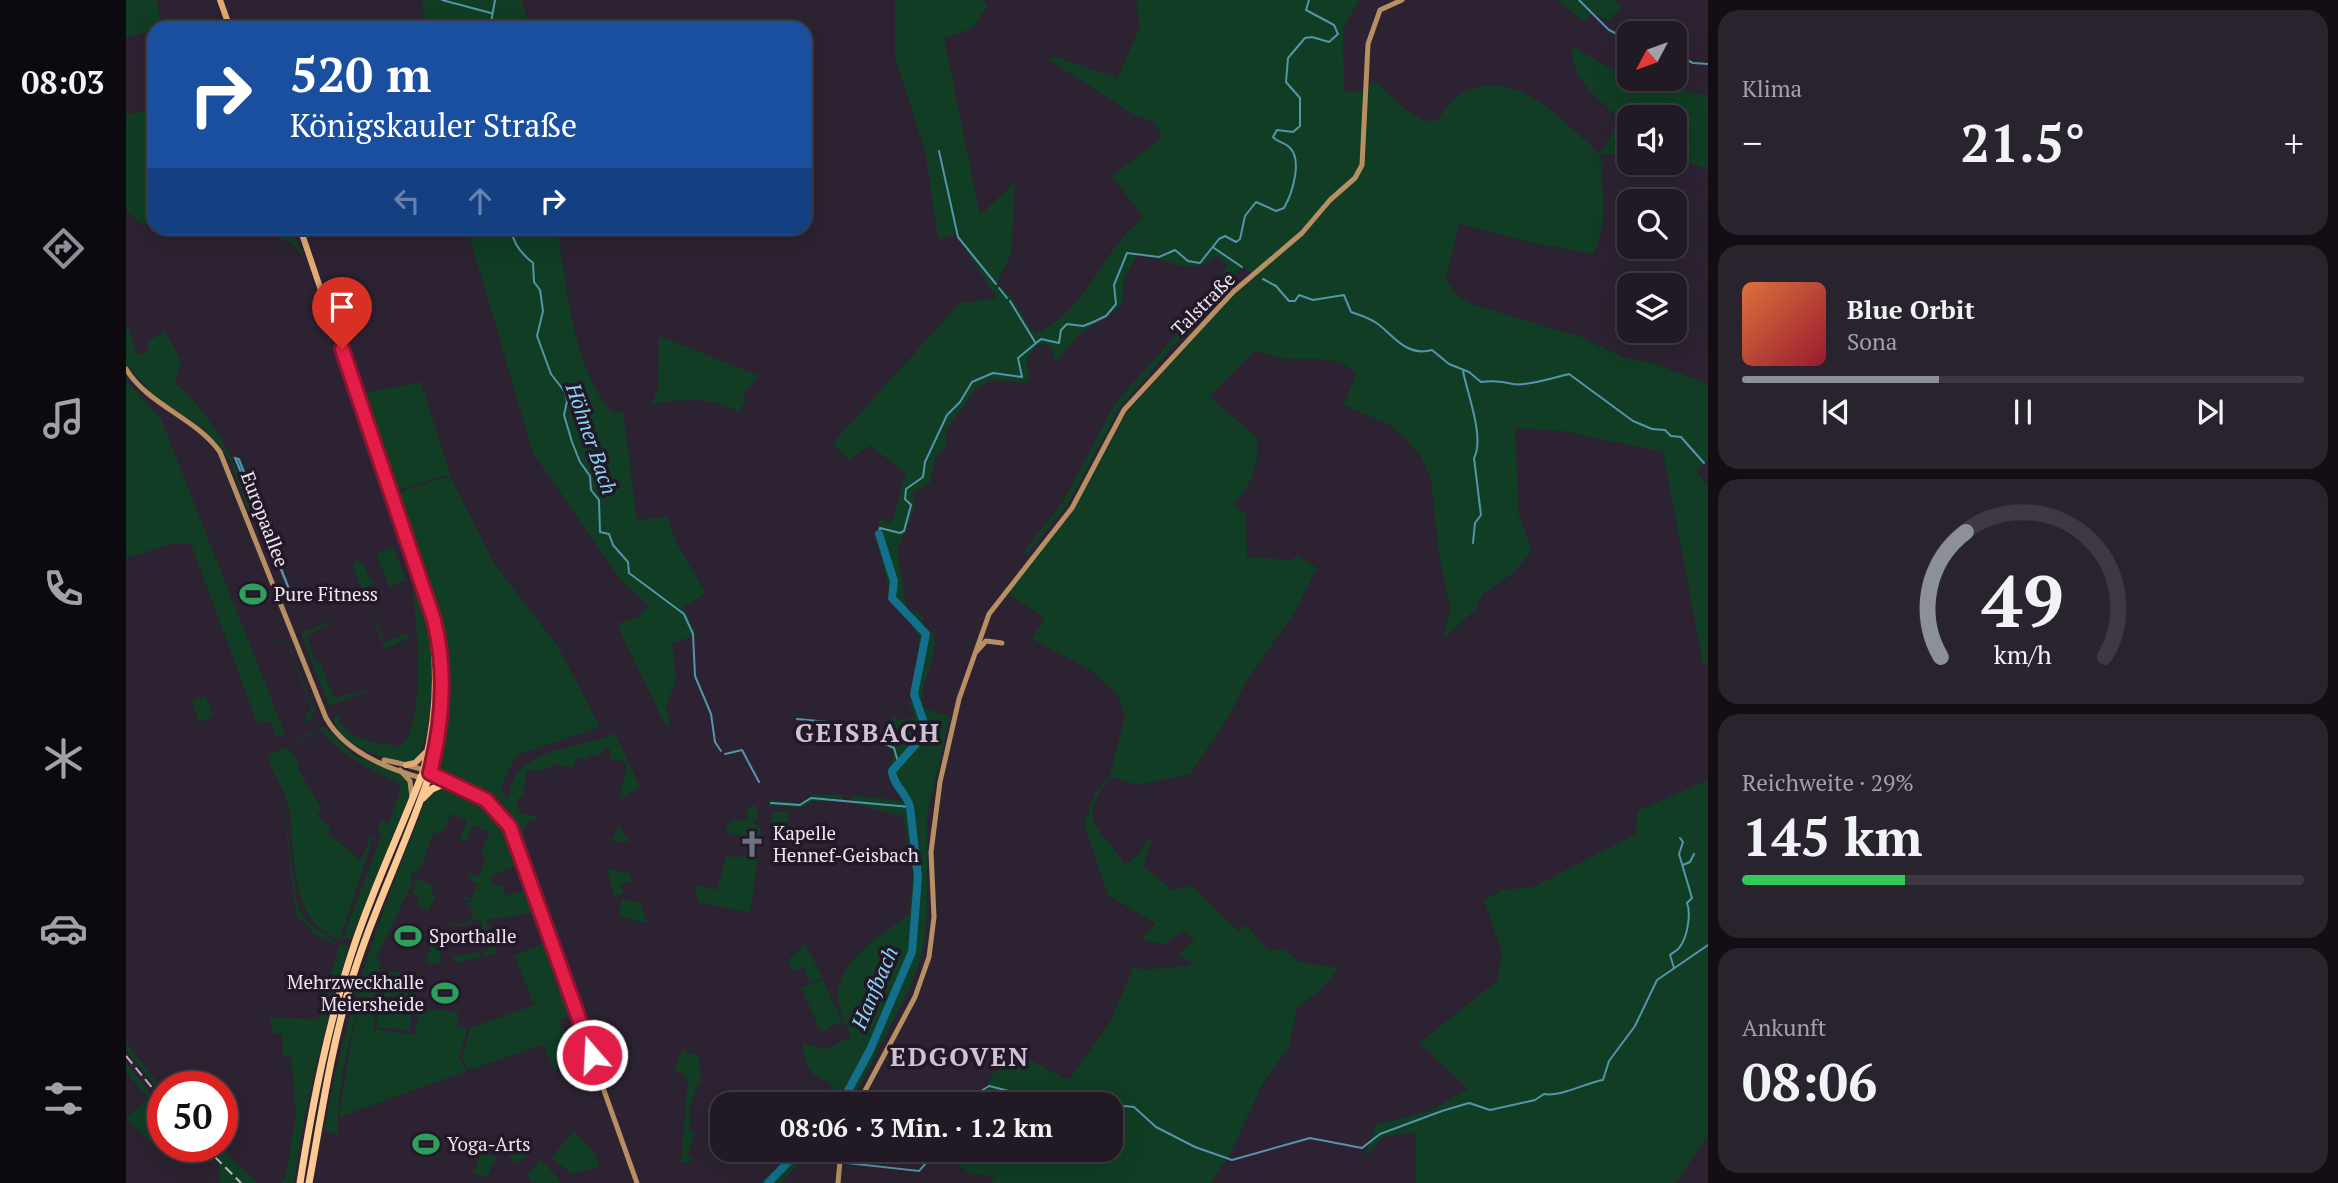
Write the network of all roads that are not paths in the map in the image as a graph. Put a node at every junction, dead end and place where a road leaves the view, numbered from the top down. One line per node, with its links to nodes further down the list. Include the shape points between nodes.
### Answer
1 (220, 0): 3 (main road)
2 (1402, 0): 8 (main road, Talstraße, via 1380,10 1369,34 1362,165 1355,178 1302,233 1233,292 1124,410 1072,508 1009,585 981,629)
3 (228, 21)
4 (302, 235): 6 (main road)
5 (126, 369): 10 (main road, Europaallee, via 140,387 199,429 220,452 326,718 345,743)
6 (426, 599): 9 (main road, via 434,643); 13 (main road, via 443,664 437,744)
7 (1002, 642): 8 (main road, via 986,641)
8 (972, 658): 17 (main road, Talstraße, via 951,726 932,835 934,917 929,957 915,997)
9 (428, 750): 11 (main road); 13 (main road)
10 (369, 757): 11 (main road, Europaallee); 12 (main road, Europaallee)
11 (406, 765): 13 (main road, Europaallee)
12 (398, 768): 13 (main road, Europaallee); 16 (main road, via 410,781)
13 (425, 775): 14 (main road); 15 (main road); 16 (highway)
14 (443, 784): 15 (main road); 16 (highway)
15 (464, 789): 21 (main road, via 494,806 510,827)
16 (416, 800): 19 (highway, via 356,941 318,1078); 20 (highway, via 349,990 334,1045)
17 (864, 1092)
18 (840, 1162): 22 (main road)
19 (300, 1183)
20 (309, 1183)
21 (637, 1183)
22 (838, 1183)

